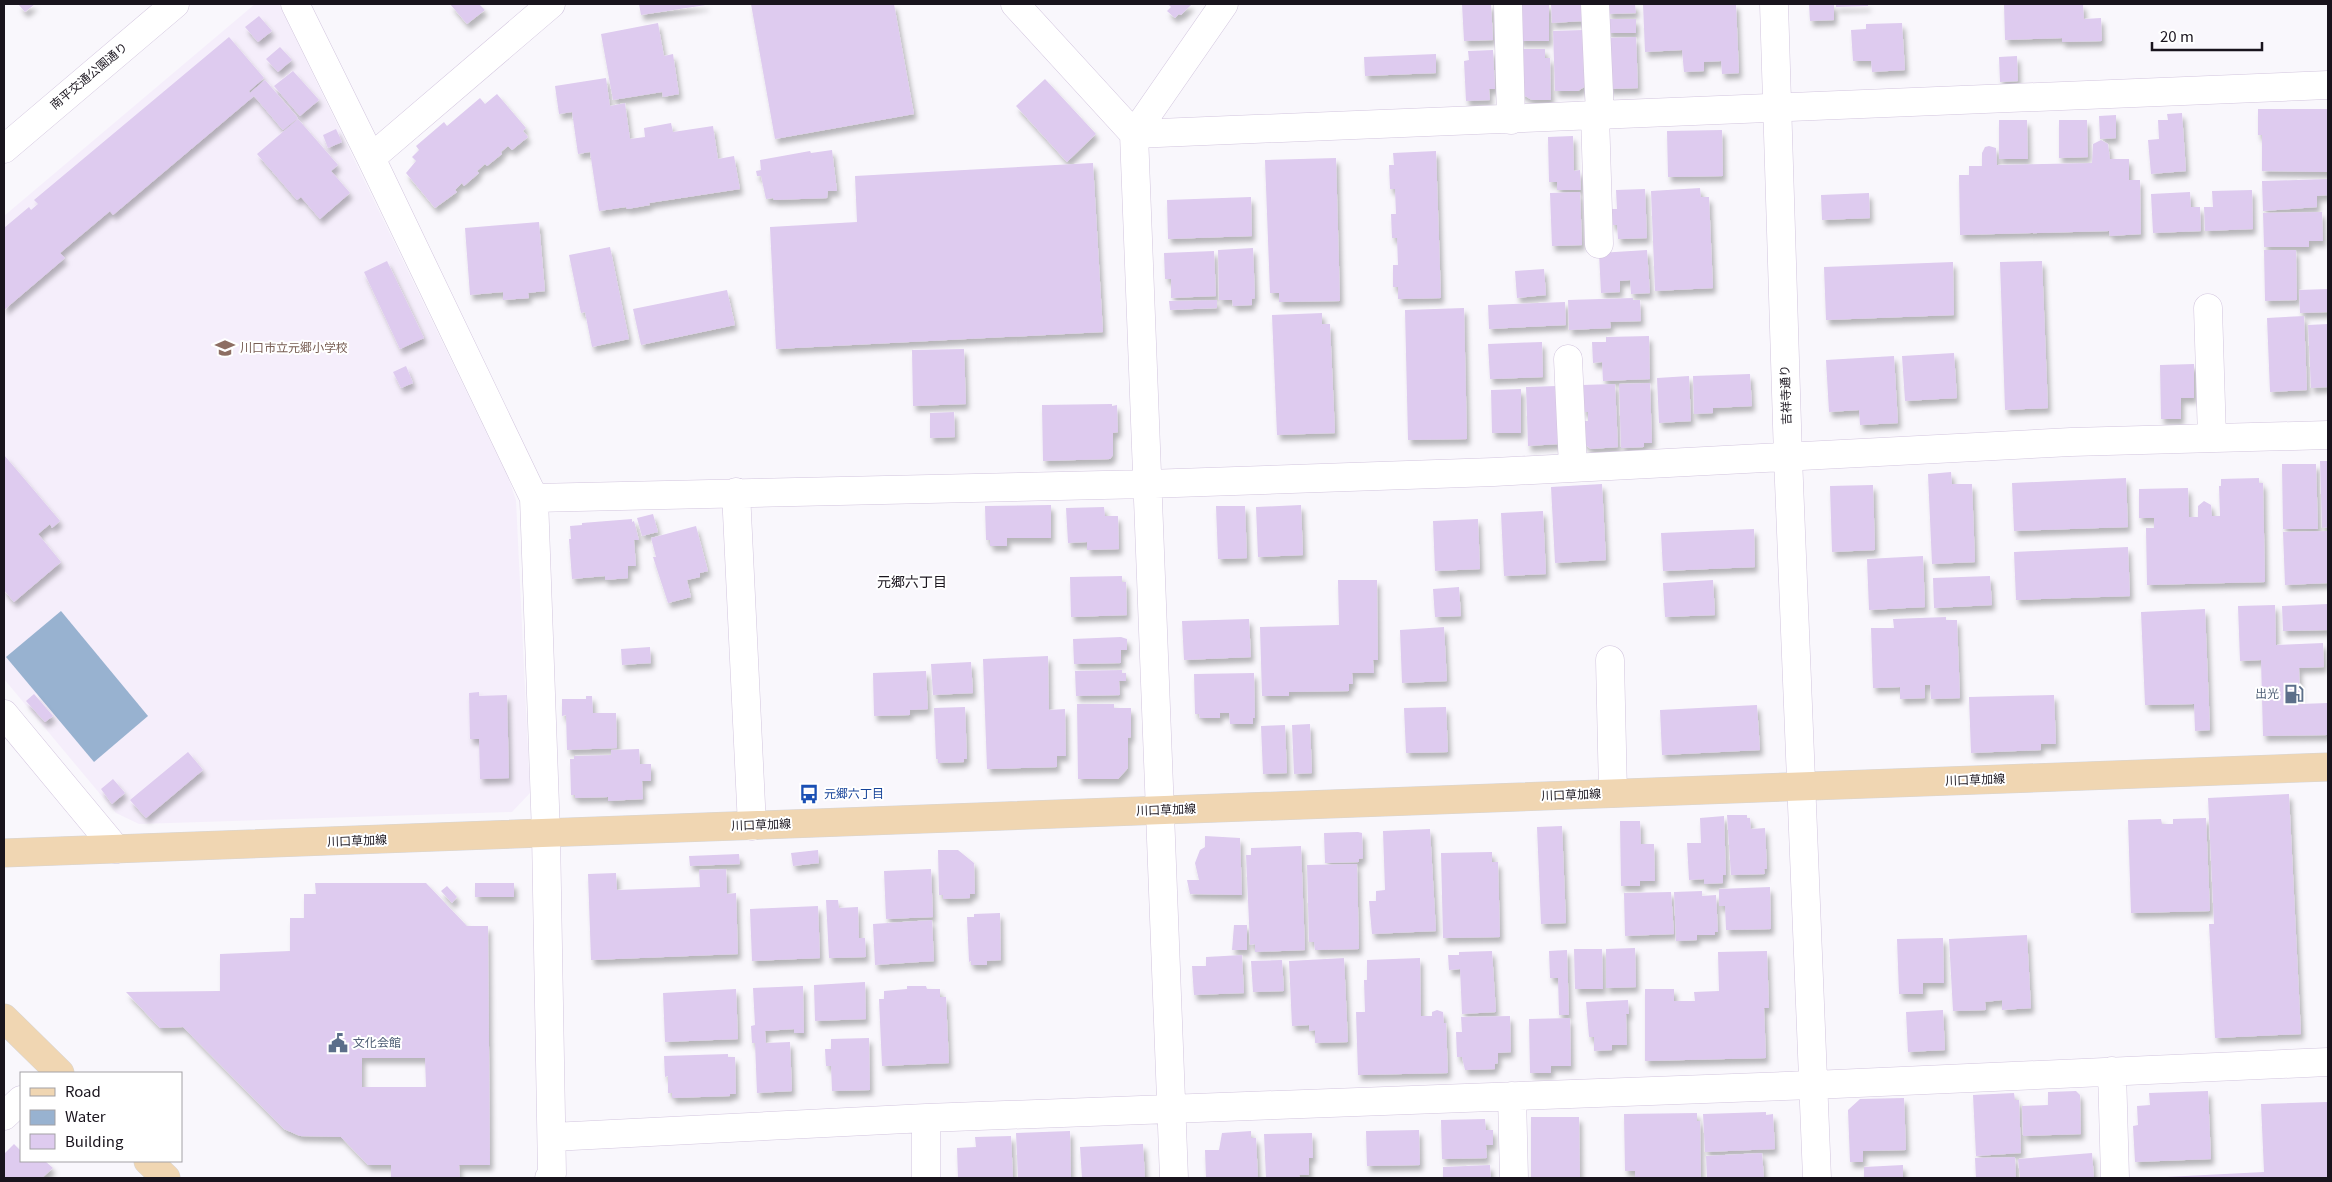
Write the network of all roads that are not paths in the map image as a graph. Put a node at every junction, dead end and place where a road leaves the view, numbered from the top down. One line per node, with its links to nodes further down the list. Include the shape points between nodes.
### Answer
1 (175, 4): 14 (street, 南平交通公園通り)
2 (295, 4): 15 (street)
3 (551, 4): 15 (street)
4 (1015, 4): 13 (street)
5 (1224, 4): 13 (street)
6 (1508, 4): 12 (street)
7 (1595, 4): 11 (street)
8 (1774, 4): 10 (street, 吉祥寺通り)
9 (2328, 85): 10 (street)
10 (1777, 108): 11 (street); 21 (street, 吉祥寺通り)
11 (1598, 115): 12 (street); 16 (street)
12 (1511, 120): 13 (street)
13 (1134, 134): 23 (street)
14 (4, 149)
15 (372, 158): 25 (street)
16 (1599, 244)
17 (2208, 308): 20 (street)
18 (1568, 360): 22 (street)
19 (2328, 435): 20 (street)
20 (2212, 438): 21 (street)
21 (1788, 456): 22 (street); 29 (street, 吉祥寺通り)
22 (1573, 468): 23 (street)
23 (1147, 484): 24 (street); 31 (street)
24 (736, 492): 25 (street); 32 (street)
25 (534, 498): 33 (street)
26 (1610, 660): 30 (street)
27 (4, 714): 34 (street)
28 (2328, 767): 29 (main road, 川口草加線)
29 (1803, 787): 30 (main road, 川口草加線); 40 (street, 吉祥寺通り)
30 (1613, 793): 31 (main road, 川口草加線)
31 (1160, 810): 32 (main road, 川口草加線); 43 (street)
32 (752, 826): 33 (main road, 川口草加線)
33 (546, 834): 34 (main road, 川口草加線); 46 (street)
34 (116, 849): 35 (main road, 川口草加線)
35 (4, 853)
36 (4, 1018): 39 (main road)
37 (2328, 1062): 38 (street)
38 (2112, 1071): 40 (street); 54 (street)
39 (56, 1072)
40 (1813, 1085): 41 (street); 53 (street, 吉祥寺通り)
41 (1512, 1096): 43 (street); 52 (street)
42 (20, 1101): 44 (street)
43 (1171, 1110): 45 (street); 51 (street)
44 (4, 1116)
45 (926, 1118): 46 (street); 50 (street)
46 (552, 1137): 48 (street)
47 (149, 1162): 49 (main road)
48 (553, 1177)
49 (166, 1178)
50 (926, 1178)
51 (1174, 1178)
52 (1514, 1178)
53 (1817, 1178)
54 (2116, 1178)

